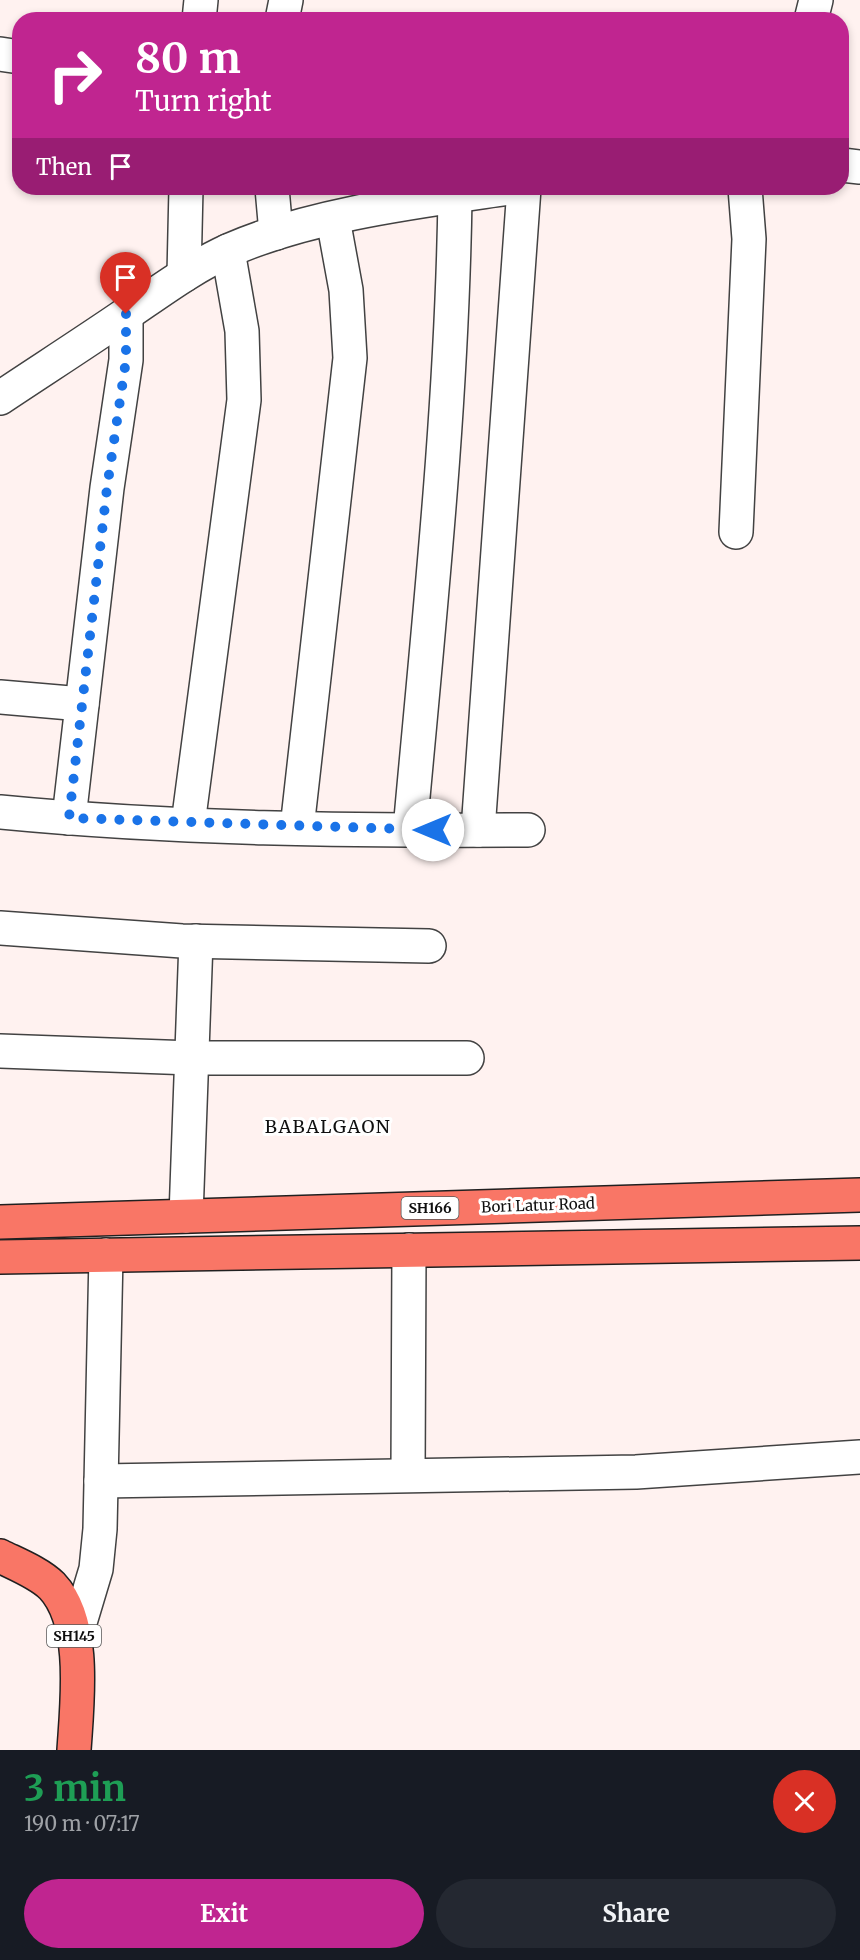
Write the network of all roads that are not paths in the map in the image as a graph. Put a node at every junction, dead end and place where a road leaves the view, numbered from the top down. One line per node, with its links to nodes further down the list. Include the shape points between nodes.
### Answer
1 (186, 195): 10 (street)
2 (273, 195): 8 (street)
3 (462, 195): 6 (street)
4 (523, 195): 22 (street)
5 (746, 195): 13 (street, via 749,239)
6 (455, 196): 7 (street); 20 (street, via 445,432)
7 (333, 219): 8 (street); 19 (street, via 346,290 351,358)
8 (276, 233): 9 (street)
9 (228, 251): 10 (street); 18 (street, via 242,331 244,400)
10 (184, 274): 11 (street)
11 (126, 314): 12 (street); 15 (street, via 126,360)
12 (0, 398)
13 (736, 532)
14 (0, 697): 15 (street)
15 (82, 704): 17 (street)
16 (0, 812): 17 (street)
17 (69, 818): 18 (street)
18 (188, 824): 19 (street)
19 (297, 828): 20 (street)
20 (410, 830): 22 (street)
21 (528, 830): 22 (street)
22 (478, 831)
23 (0, 928): 24 (street)
24 (196, 941): 25 (street); 27 (street)
25 (429, 946)
26 (0, 1051): 27 (street)
27 (192, 1058): 28 (street); 30 (street)
28 (467, 1058)
29 (860, 1195): 30 (main road, Bori Latur Road / SH166)
30 (186, 1216): 31 (main road, Bori Latur Road / SH166)
31 (0, 1222)
32 (860, 1243): 33 (main road)
33 (409, 1250): 34 (main road); 37 (street)
34 (106, 1255): 35 (main road); 38 (street)
35 (0, 1257)
36 (860, 1458): 37 (street, via 636,1472)
37 (408, 1476): 38 (street)
38 (101, 1481): 40 (street, via 96,1569)
39 (0, 1556): 40 (main road, SH145 / SH145, via 51,1585 63,1603)
40 (75, 1639): 41 (main road, SH145 / SH145, via 78,1692)
41 (74, 1750)

